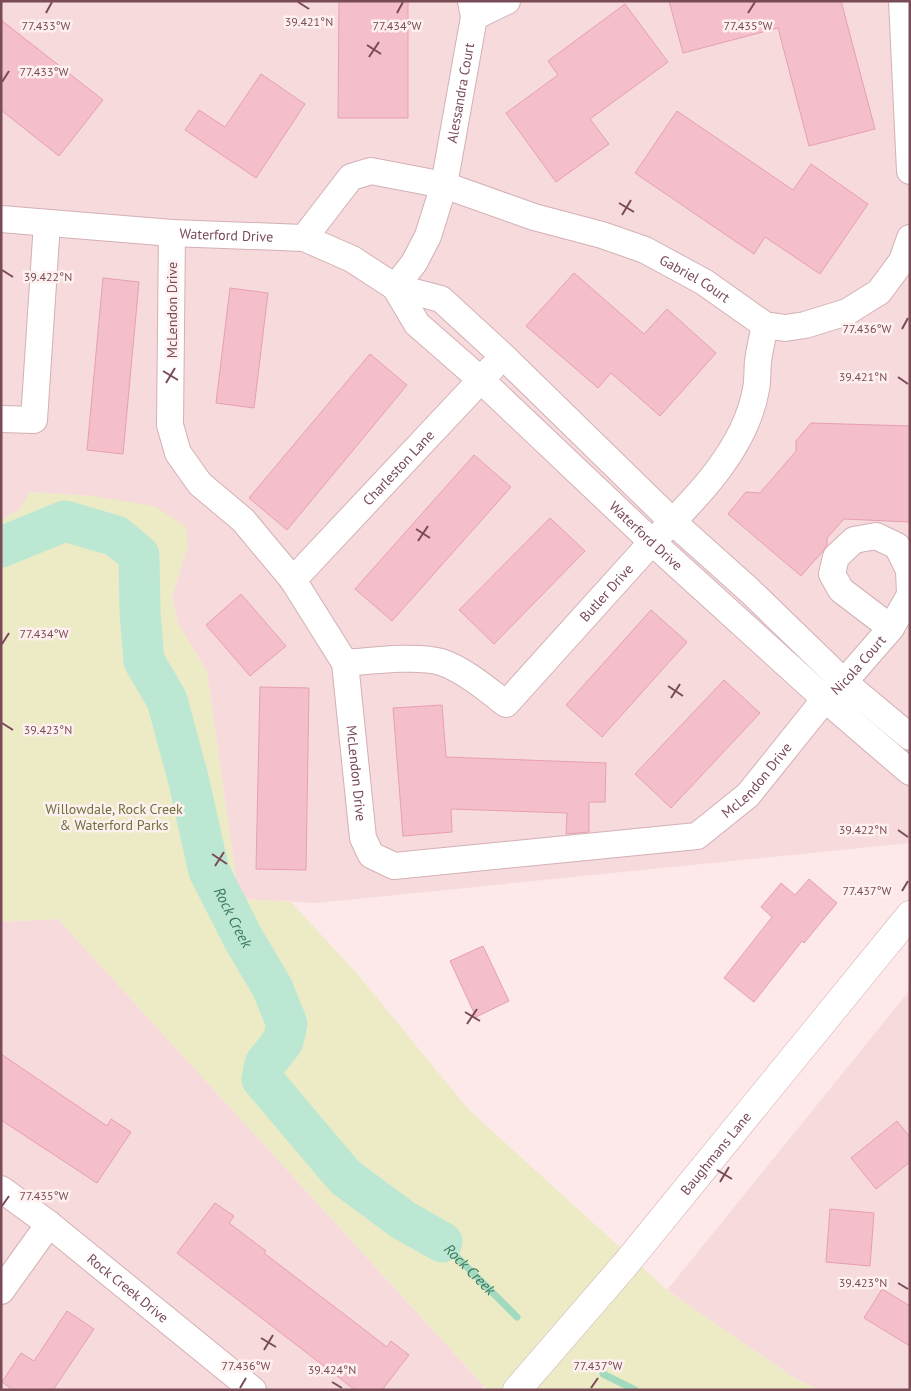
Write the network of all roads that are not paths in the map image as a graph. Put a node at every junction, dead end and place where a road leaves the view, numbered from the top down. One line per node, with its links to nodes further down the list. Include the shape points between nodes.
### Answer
1 (507, 1): 3 (street)
2 (902, 1): 4 (street)
3 (472, 9): 5 (street, Alessandra Court)
4 (910, 171)
5 (444, 185): 9 (street, via 371,171 351,177); 11 (street, Alessandra Court, via 428,236 414,263); 12 (street, Gabriel Court, via 534,217 602,234 645,250 704,282)
6 (1, 219): 7 (street, Waterford Drive)
7 (47, 223): 8 (street, Waterford Drive); 15 (street, via 34,420)
8 (172, 233): 9 (street, Waterford Drive); 18 (street, McLendon Drive, via 170,425 178,453 200,484 243,520)
9 (304, 238): 11 (street, Waterford Drive, via 352,258)
10 (910, 238): 12 (street, Gabriel Court, via 902,261 879,292 846,312 805,325 785,328)
11 (395, 287): 13 (street, Waterford Drive, via 441,299); 14 (street, Waterford Drive, via 417,324)
12 (766, 325): 16 (street, Butler Drive, via 758,360 756,389 743,432 722,466)
13 (503, 356): 14 (street, Charleston Lane); 16 (street, Waterford Drive)
14 (481, 380): 17 (street, Waterford Drive); 18 (street, Charleston Lane)
15 (1, 418)
16 (673, 522): 17 (street, Butler Drive); 22 (street, Waterford Drive)
17 (652, 542): 21 (street, Butler Drive, via 506,704 470,677 441,662); 23 (street, Waterford Drive)
18 (293, 580): 21 (street, McLendon Drive)
19 (910, 594): 20 (street, Nicola Court); 20 (street, Nicola Court, via 909,570 897,546 876,536 854,540 836,557 832,574 841,590)
20 (891, 628): 22 (street, Nicola Court)
21 (345, 663): 23 (street, McLendon Drive, via 363,838 371,855 394,866 697,836 748,796)
22 (844, 682): 23 (street, Nicola Court); 24 (street, Waterford Drive)
23 (825, 700): 25 (street, Waterford Drive)
24 (910, 736)
25 (910, 772)
26 (910, 915): 31 (main road, Baughmans Lane, via 624,1266)
27 (1, 1189): 28 (street, Rock Creek Drive)
28 (49, 1224): 29 (street); 30 (street, Rock Creek Drive)
29 (1, 1291)
30 (253, 1390)
31 (517, 1390)

